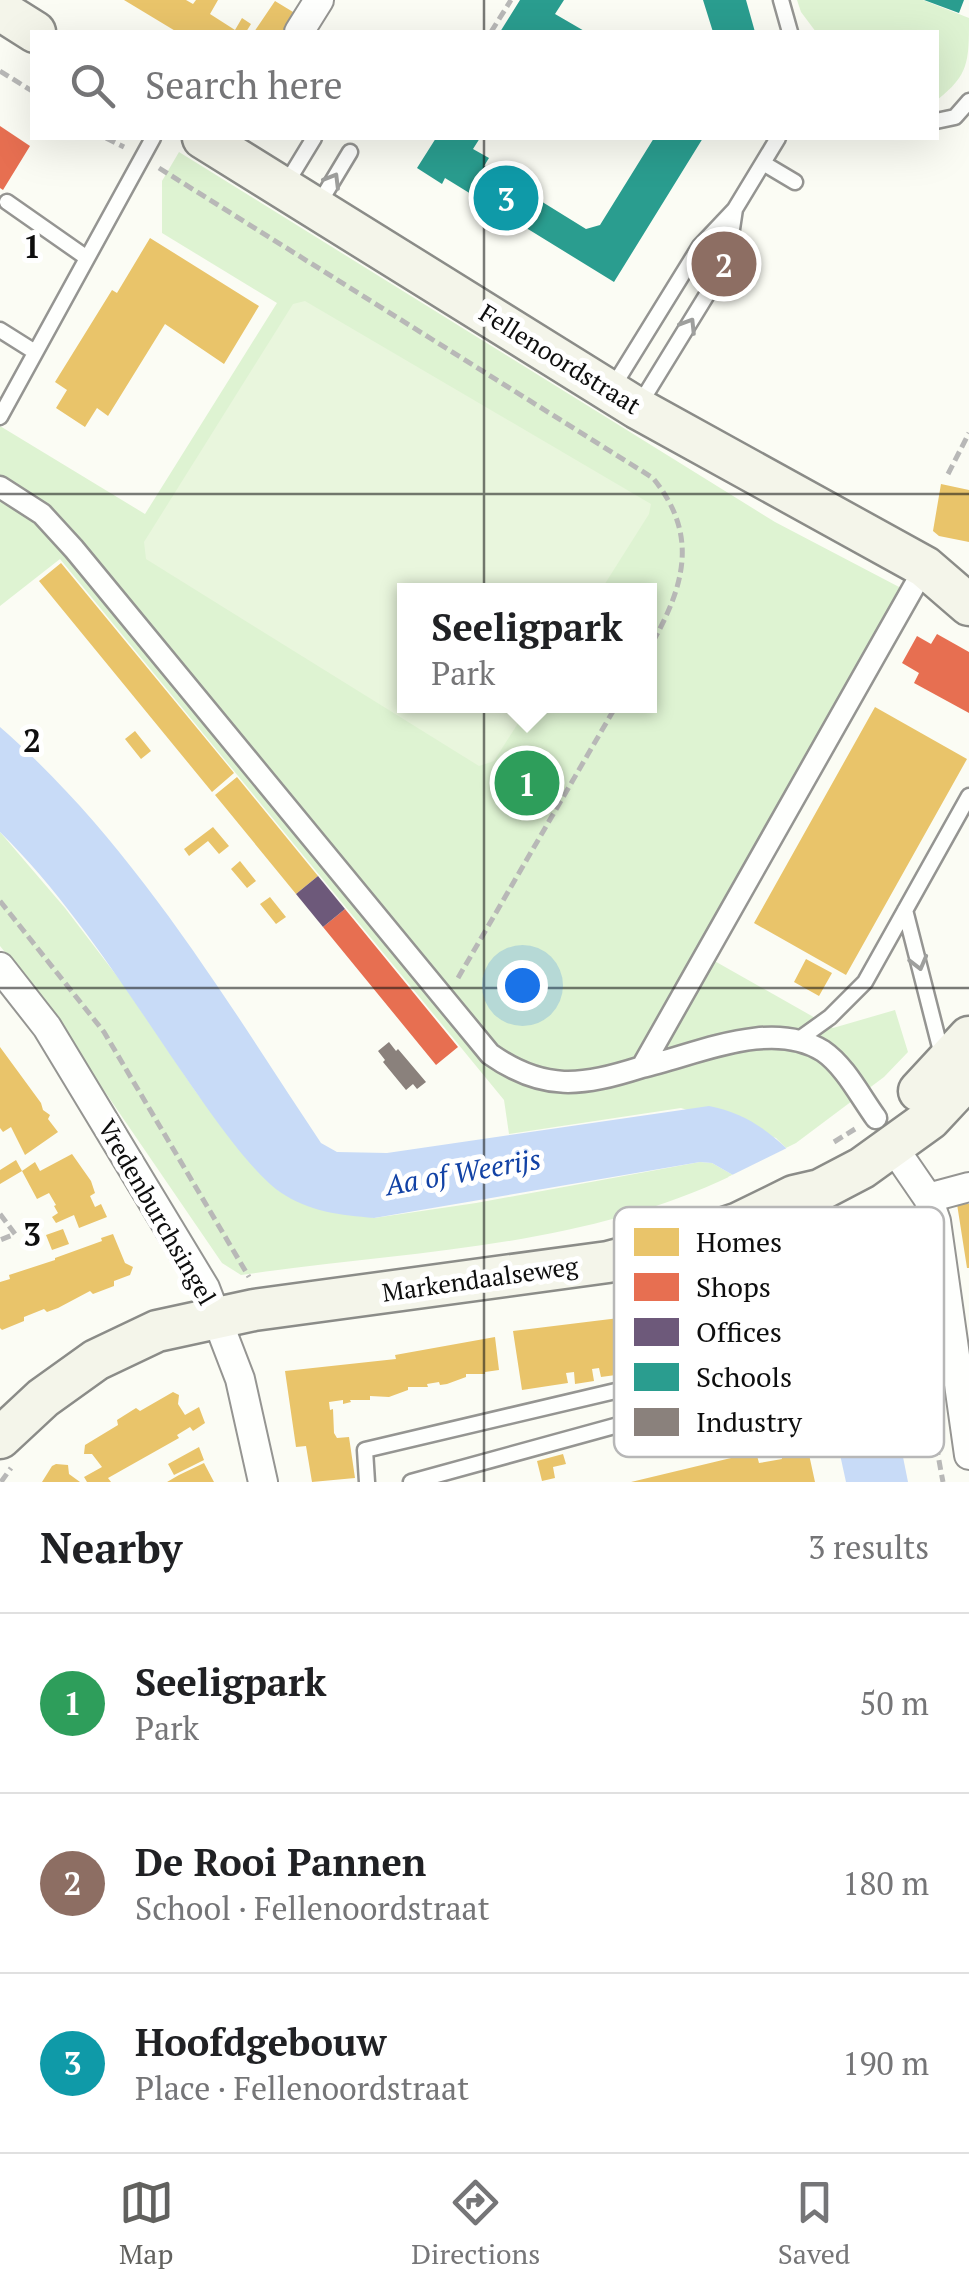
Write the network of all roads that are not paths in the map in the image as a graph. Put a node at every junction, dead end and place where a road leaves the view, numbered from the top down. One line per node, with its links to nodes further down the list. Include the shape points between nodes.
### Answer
1 (319, 0): 3 (street)
2 (781, 0): 4 (lane)
3 (300, 30)
4 (789, 30)
5 (969, 101): 6 (lane, via 961,113)
6 (942, 120)
7 (151, 140): 17 (lane)
8 (314, 140): 14 (lane)
9 (777, 140): 12 (lane)
10 (221, 142): 14 (main road, Fellenoordstraat)
11 (350, 152): 14 (lane, one-way to 11)
12 (762, 163): 13 (lane); 16 (lane)
13 (795, 182)
14 (300, 198): 20 (main road, Fellenoordstraat)
15 (7, 202): 17 (lane)
16 (734, 209): 20 (lane, via 700,246); 20 (lane, one-way to 16, via 727,262)
17 (86, 258): 19 (lane)
18 (0, 330): 19 (lane)
19 (35, 352): 21 (lane)
20 (624, 399): 23 (main road, Fellenoordstraat)
21 (0, 416)
22 (0, 487): 33 (street, via 42,514 74,549 490,1054 538,1079 597,1082)
23 (925, 567): 24 (main road, Fellenoordstraat); 25 (main road, Fellenoordstraat); 33 (street)
24 (969, 576)
25 (969, 605)
26 (969, 796): 28 (lane)
27 (969, 828): 28 (lane)
28 (949, 832): 29 (lane)
29 (905, 910): 31 (lane, via 865,982); 32 (lane, one-way to 32)
30 (0, 967): 42 (street, Vredenburchsingel, via 109,1126)
31 (798, 1040): 33 (street, via 734,1043); 34 (street, via 843,1071)
32 (961, 1060): 34 (main road, Markendaalseweg, via 930,1119); 36 (main road, Markendaalseweg, via 866,1139)
33 (642, 1067)
34 (885, 1132): 36 (main road, Markendaalseweg); 37 (street)
35 (969, 1187): 37 (street)
36 (817, 1192): 38 (main road, Markendaalseweg)
37 (928, 1198): 39 (street)
38 (779, 1207)
39 (931, 1207)
40 (614, 1260): 42 (main road, Markendaalseweg)
41 (944, 1278): 46 (street)
42 (216, 1316): 45 (main road, Markendaalseweg, via 157,1331 96,1360 42,1398); 47 (street, Vredenburchsingel, via 240,1379)
43 (614, 1391): 48 (lane, via 364,1450)
44 (614, 1426): 49 (lane)
45 (9, 1449)
46 (969, 1455)
47 (262, 1482)
48 (367, 1482)
49 (410, 1482)

